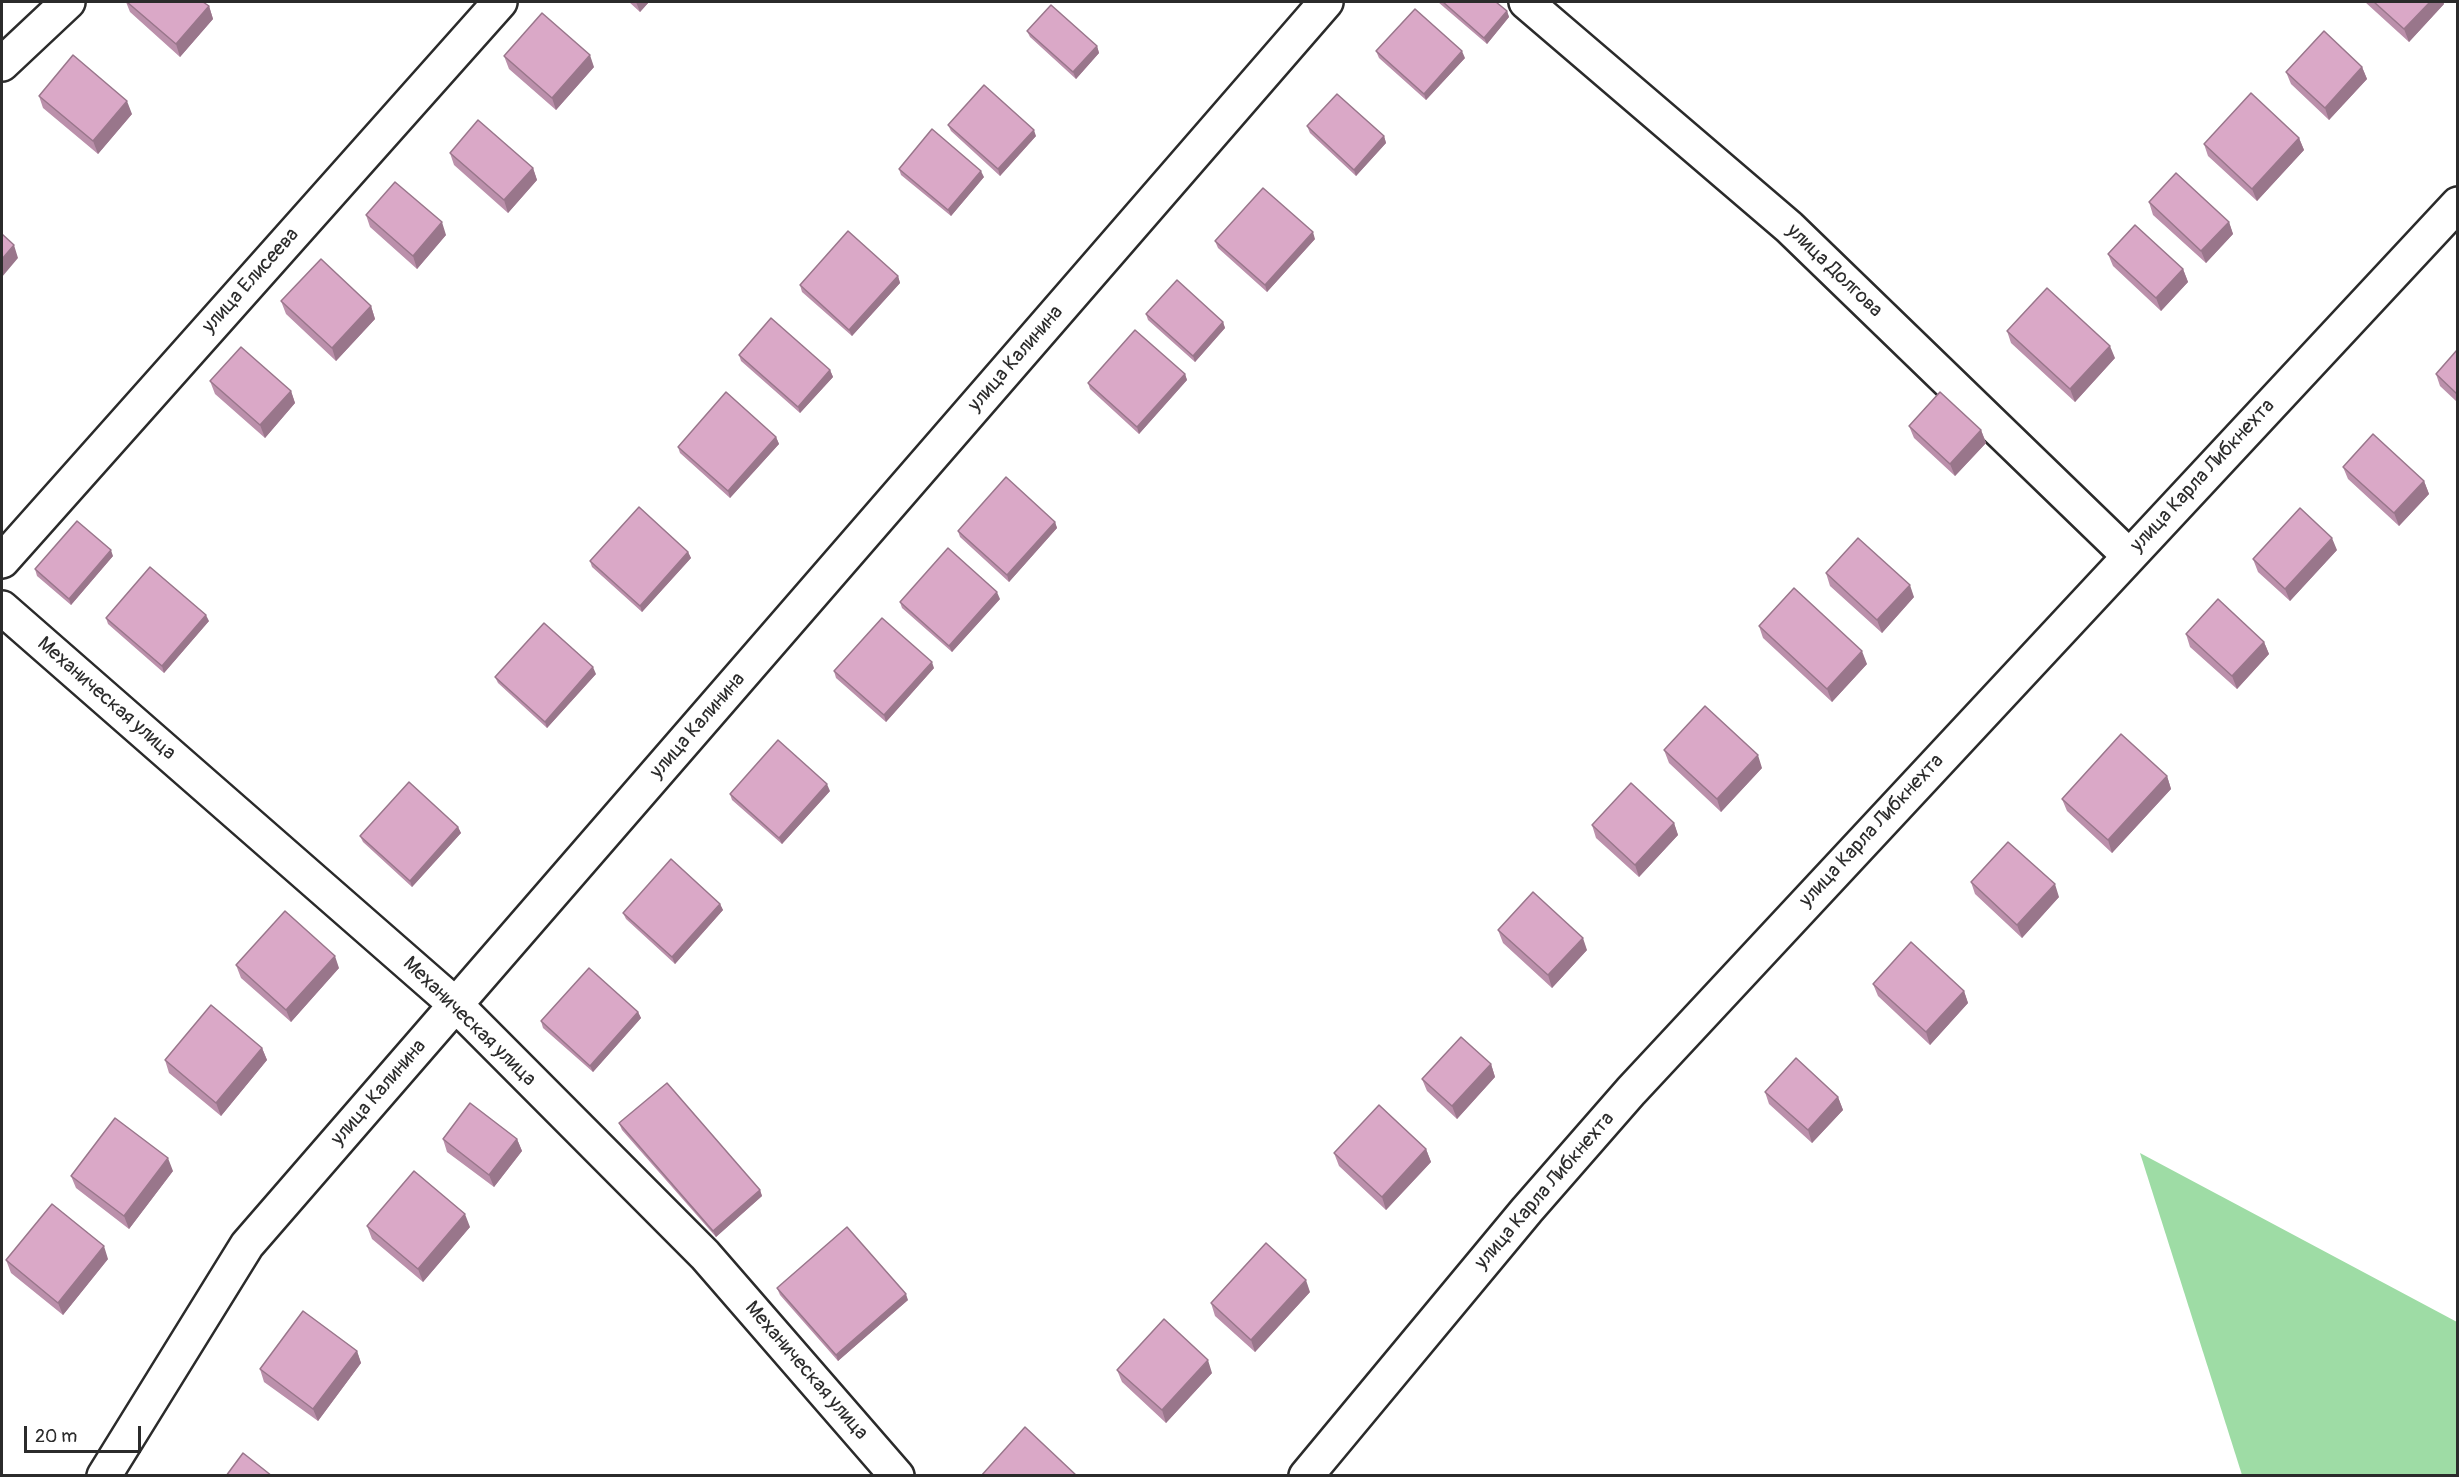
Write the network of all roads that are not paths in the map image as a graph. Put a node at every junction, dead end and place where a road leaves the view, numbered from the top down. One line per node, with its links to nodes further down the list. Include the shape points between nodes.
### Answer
1 (68, 2): 5 (street)
2 (500, 2): 8 (street, улица Елисеева)
3 (1326, 2): 10 (street, улица Калинина)
4 (1526, 2): 7 (street, улица Долгова, via 1789,227)
5 (2, 64)
6 (2457, 204): 7 (street, улица Карла Либкнехта)
7 (2128, 555): 13 (street, улица Карла Либкнехта, via 1631,1091)
8 (2, 561)
9 (2, 608): 10 (street, Механическая улица)
10 (456, 1005): 11 (street, улица Калинина, via 247,1245); 12 (street, Механическая улица, via 705,1255)
11 (104, 1476)
12 (897, 1476)
13 (1306, 1476)

